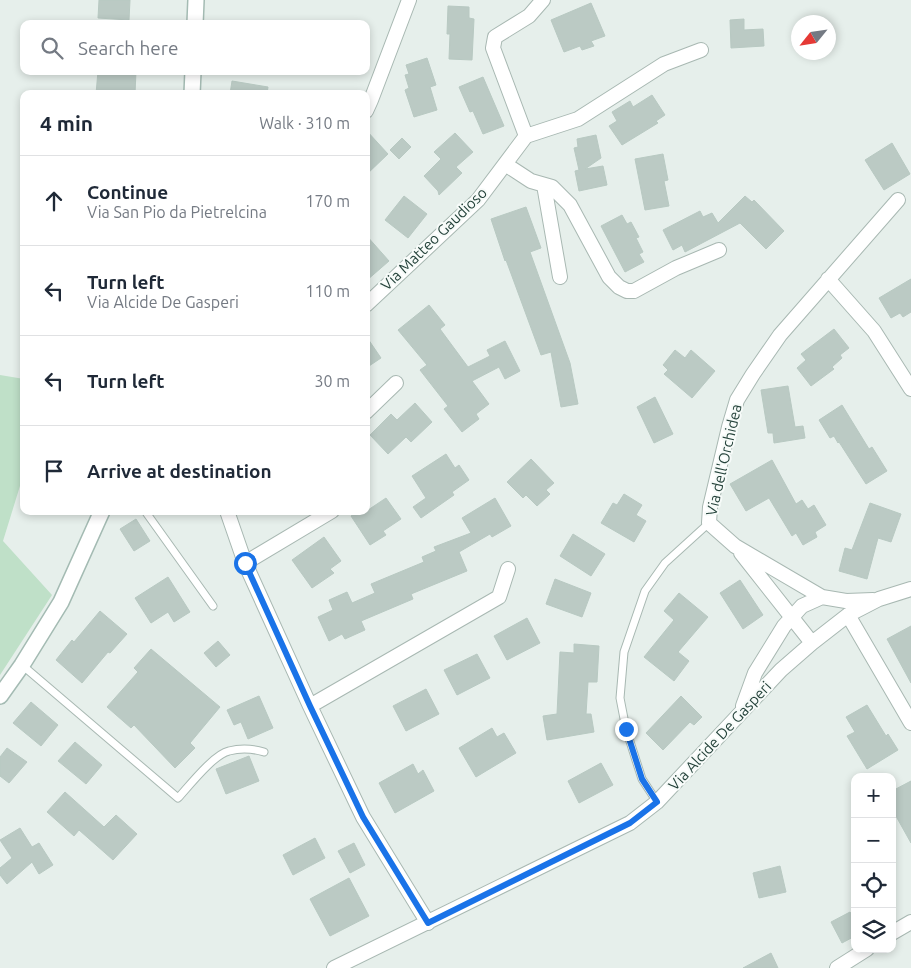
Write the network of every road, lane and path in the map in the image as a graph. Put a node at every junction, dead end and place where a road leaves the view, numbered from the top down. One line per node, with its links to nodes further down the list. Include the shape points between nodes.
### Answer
1 (196, 0): 4 (street)
2 (409, 0): 8 (street)
3 (543, 0): 9 (street, via 529,16 495,37 493,48)
4 (195, 20)
5 (701, 50): 9 (street, via 664,64 578,119)
6 (193, 75): 7 (street)
7 (192, 90)
8 (370, 102)
9 (526, 136): 10 (street, Via Matteo Gaudioso)
10 (505, 164): 11 (street, via 531,181); 16 (street, Via Matteo Gaudioso, via 478,200)
11 (544, 185): 13 (street, via 552,187 570,205 609,277 627,291 634,291); 14 (street)
12 (898, 200): 15 (street, Via dell'Orchidea)
13 (719, 250)
14 (560, 277)
15 (828, 280): 18 (street, via 874,331); 24 (street, Via dell'Orchidea, via 780,335 737,400)
16 (370, 301)
17 (396, 383): 19 (street)
18 (911, 389)
19 (370, 408)
20 (100, 515): 35 (street, via 61,602)
21 (148, 515): 31 (lane)
22 (228, 515): 26 (street)
23 (325, 515): 26 (street)
24 (709, 523): 25 (street, Via dell'Orchidea); 41 (lane, via 665,563 645,591 624,652 620,698 626,729 642,779)
25 (735, 546): 29 (street, Via dell'Orchidea); 33 (street)
26 (245, 563): 37 (street)
27 (508, 569): 37 (street, via 499,597)
28 (911, 589): 30 (street, Via Alcide De Gasperi)
29 (822, 597): 30 (street, Via dell'Orchidea, via 846,601); 33 (street, via 802,606)
30 (879, 600): 32 (street, Via Alcide De Gasperi)
31 (213, 606)
32 (848, 614): 34 (street, Via Alcide De Gasperi); 39 (street)
33 (791, 617): 34 (street); 38 (street, via 755,673)
34 (812, 643): 38 (street, Via Alcide De Gasperi, via 781,670)
35 (22, 665): 36 (street); 40 (lane, via 178,798 217,757 229,750)
36 (0, 696)
37 (310, 706): 43 (street, via 363,817)
38 (741, 713): 41 (street, Via Alcide De Gasperi)
39 (911, 723)
40 (264, 752)
41 (657, 802): 43 (street, Via Alcide De Gasperi, via 630,823)
42 (911, 922): 44 (street)
43 (428, 923): 46 (street, Via Alcide De Gasperi)
44 (896, 931)
45 (861, 953): 47 (street)
46 (334, 968)
47 (837, 968)

